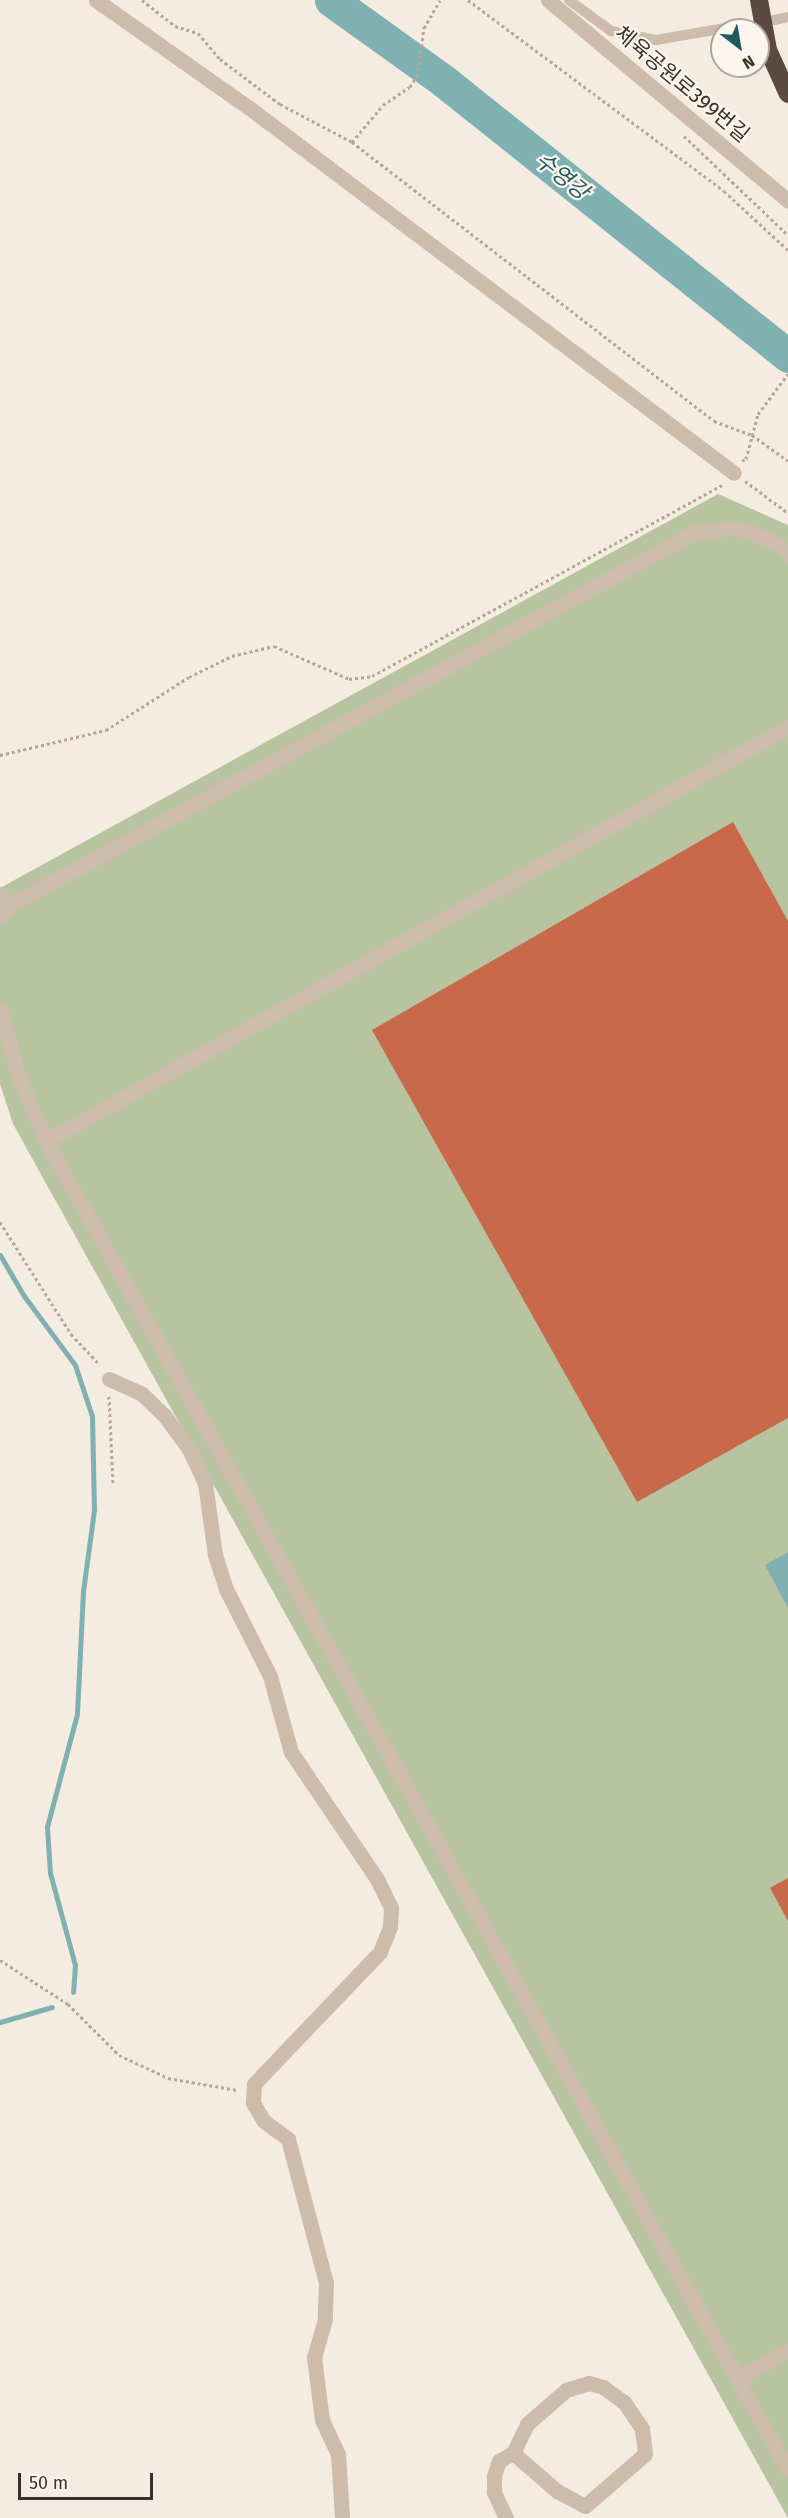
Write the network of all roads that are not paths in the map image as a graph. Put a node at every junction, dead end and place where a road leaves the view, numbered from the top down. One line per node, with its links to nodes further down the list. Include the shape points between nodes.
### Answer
1 (96, 0): 10 (street, via 256,113)
2 (548, 0): 9 (street, 체육공원로399번길)
3 (569, 0): 7 (lane, via 611,31 656,40)
4 (759, 0): 8 (highway, via 768,50)
5 (788, 17): 6 (lane)
6 (774, 20)
7 (710, 31)
8 (788, 94)
9 (788, 201)
10 (731, 471)
11 (788, 554): 13 (street, via 771,540 746,530 695,532)
12 (788, 727): 15 (street)
13 (3, 905)
14 (0, 1009): 15 (street, via 18,1074)
15 (46, 1142): 18 (street)
16 (109, 1379): 21 (street, via 142,1394 164,1415 189,1449 205,1483 215,1555 226,1589 270,1676 291,1752 377,1879 391,1908 390,1927 380,1952 254,2085 253,2103 264,2121 288,2139 326,2283 325,2319 314,2357 322,2420 338,2454)
17 (788, 2350): 18 (street)
18 (737, 2379): 20 (street)
19 (513, 2453): 19 (street, via 557,2491 585,2506 645,2454 642,2429 624,2402 603,2387 589,2383 566,2390 550,2401 527,2424); 22 (street, via 499,2462 494,2476 494,2492)
20 (788, 2470)
21 (342, 2518)
22 (506, 2518)

